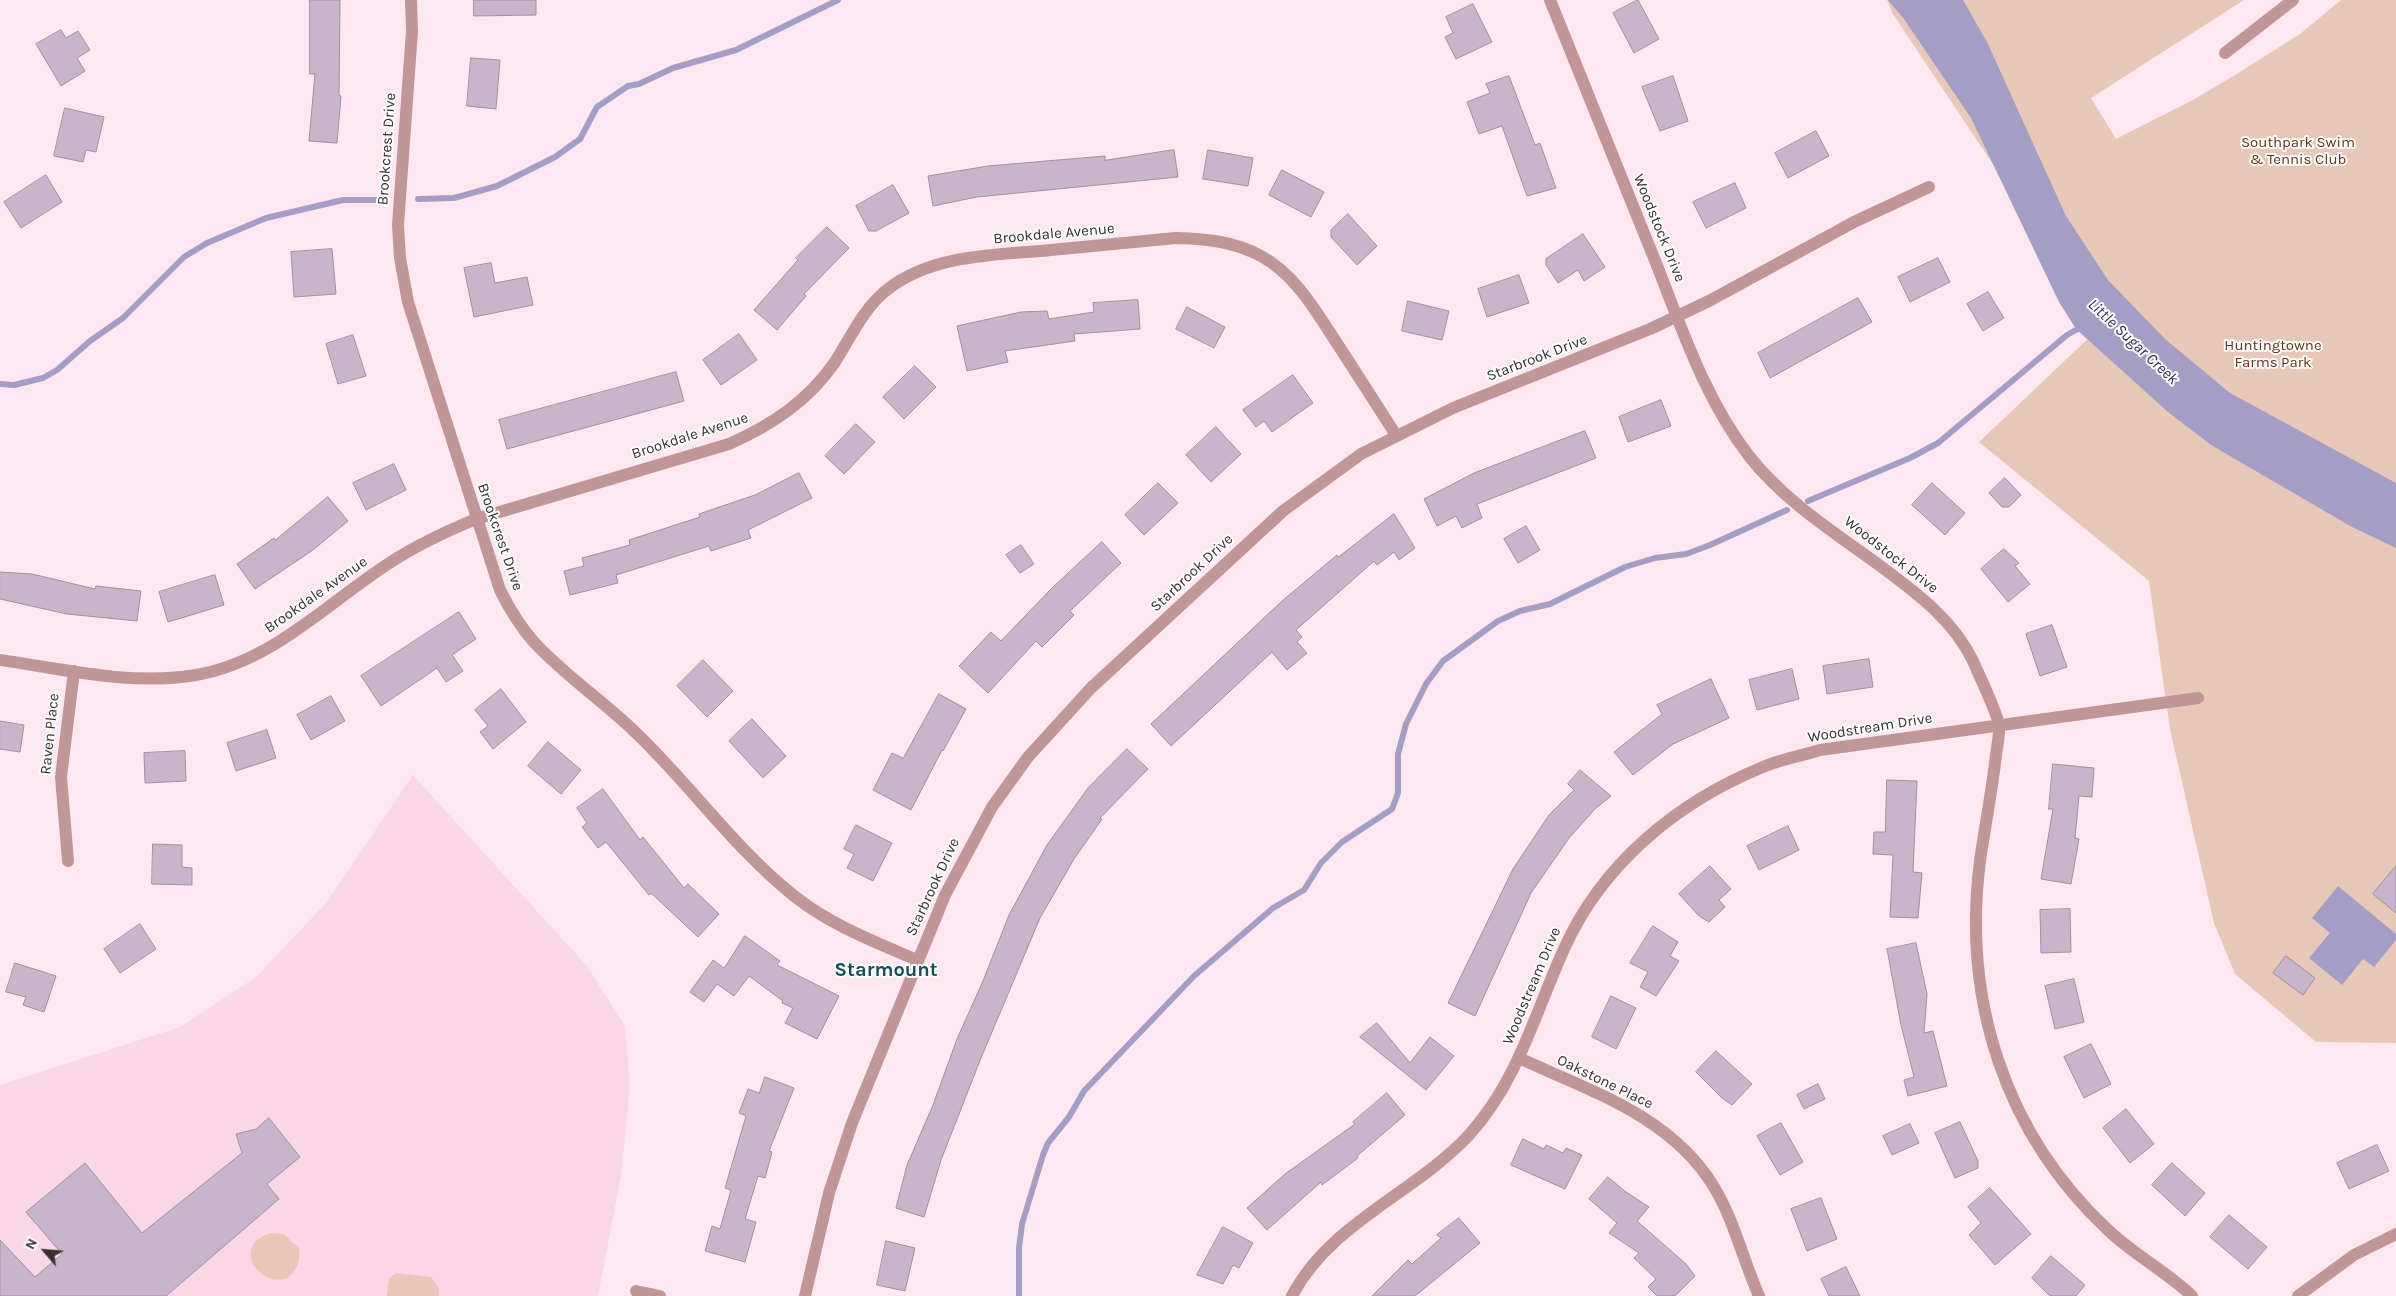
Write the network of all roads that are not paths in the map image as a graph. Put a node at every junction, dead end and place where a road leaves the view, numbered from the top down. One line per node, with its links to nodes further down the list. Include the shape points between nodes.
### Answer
1 (411, 0): 8 (street, Brookcrest Drive, via 412,31 398,225 400,258 408,302)
2 (1550, 0): 6 (street, Woodstock Drive)
3 (2292, 0): 4 (street)
4 (2225, 53)
5 (1929, 187): 6 (street, Starbrook Drive, via 1854,222)
6 (1677, 316): 7 (street, Starbrook Drive, via 1570,363 1453,408); 12 (street, Woodstock Drive, via 1710,394 1729,430 1753,461 1798,505 1917,593 1945,620 1972,658)
7 (1396, 435): 8 (street, Brookdale Avenue, via 1306,297 1286,274 1262,256 1234,244 1209,239 1156,240 973,258 937,265 911,275 888,289 868,309 814,389 758,431 729,444); 14 (street, Starbrook Drive, via 1334,472 1284,511 1069,710 1028,757 979,828 945,895)
8 (476, 519): 10 (street, Brookdale Avenue, via 391,562 283,640 233,665 197,675 161,679 122,678); 14 (street, Brookcrest Drive, via 500,590 511,611 544,652 606,703 657,752 759,866 794,896 864,938)
9 (0, 660): 10 (street, Brookdale Avenue)
10 (74, 671): 13 (street, Raven Place, via 61,777)
11 (2198, 698): 12 (street, Woodstream Drive)
12 (1999, 726): 15 (street, Woodstream Drive, via 1820,750 1765,766 1685,807 1621,862 1600,888 1564,950); 22 (street, Woodstock Drive, via 1980,862 1977,959 1984,1007 2007,1088 2026,1128 2077,1199 2109,1231)
13 (68, 861)
14 (918, 960): 19 (street, Starbrook Drive, via 852,1123 829,1193)
15 (1519, 1058): 20 (street, Woodstream Drive, via 1494,1102 1470,1134 1440,1162 1345,1233 1306,1275); 21 (street, Oakstone Place, via 1647,1119 1691,1155 1714,1187)
16 (2396, 1234): 23 (street, via 2354,1255)
17 (636, 1292): 18 (street)
18 (660, 1296)
19 (805, 1296)
20 (1292, 1296)
21 (1759, 1296)
22 (2192, 1296)
23 (2298, 1296)

